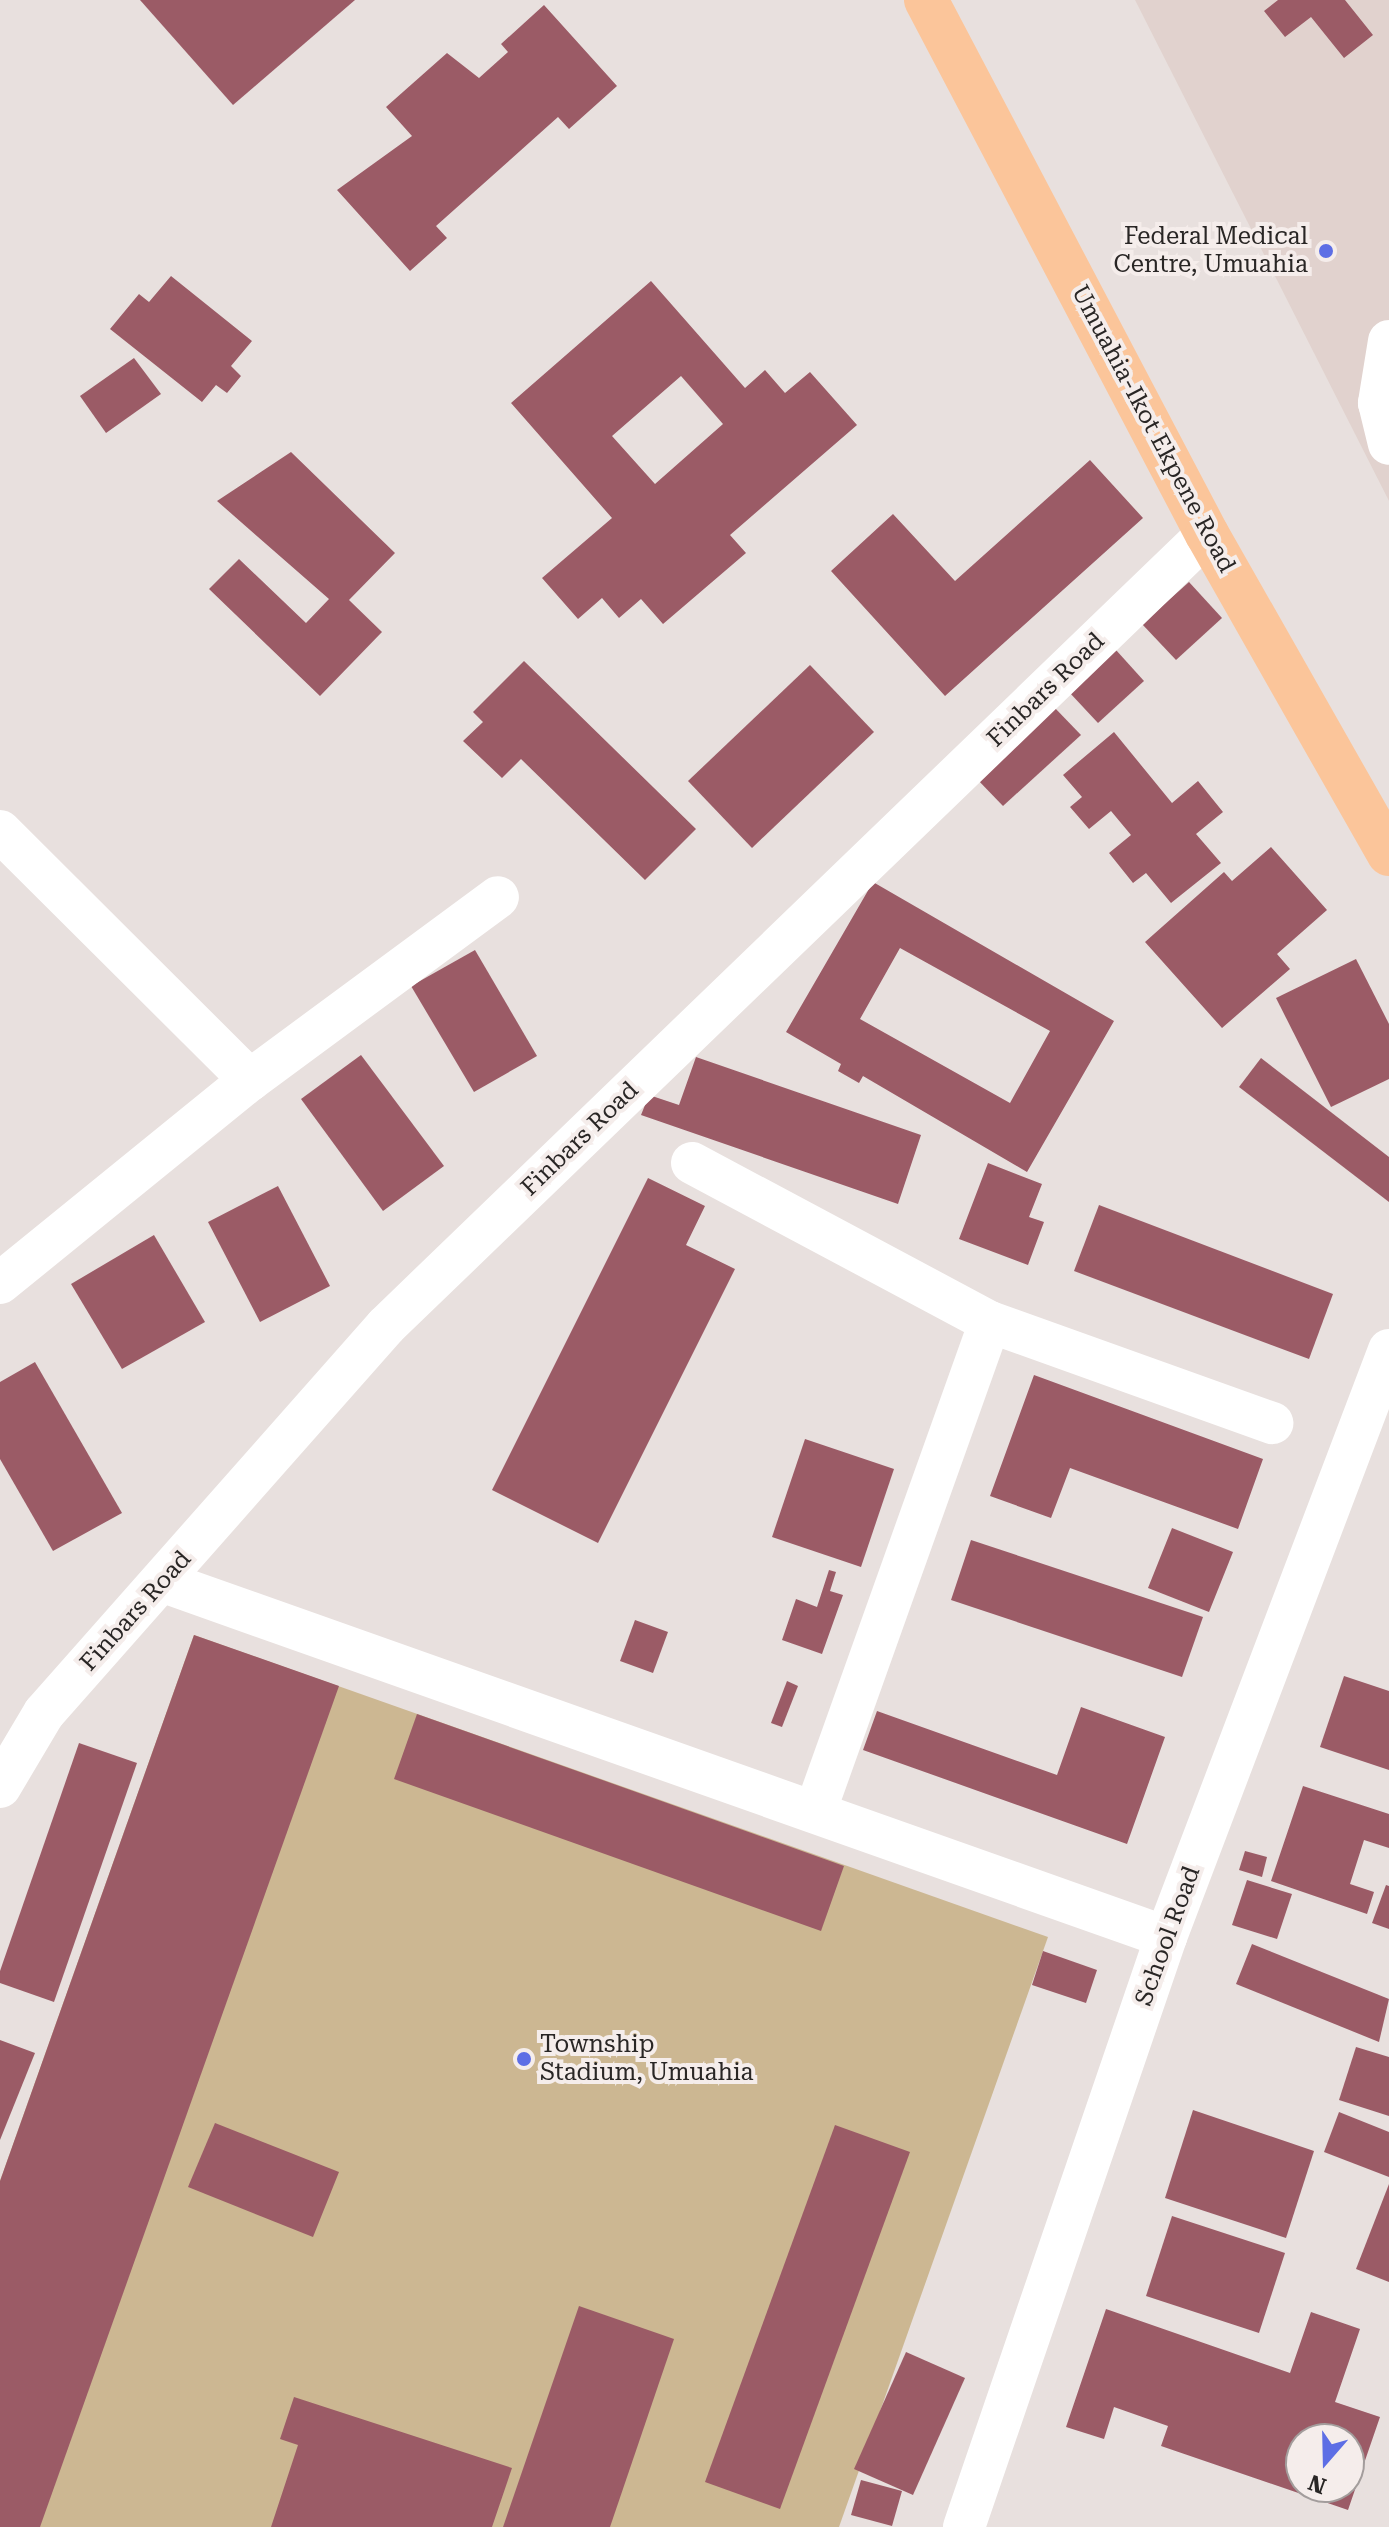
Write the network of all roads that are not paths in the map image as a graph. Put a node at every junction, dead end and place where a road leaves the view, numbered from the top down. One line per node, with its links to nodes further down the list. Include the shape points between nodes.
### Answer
1 (926, 0): 4 (main road, Umuahia-Ikot Ekpene Road)
2 (1389, 341): 3 (street, via 1379,403)
3 (1389, 444)
4 (1207, 534): 6 (main road, Umuahia-Ikot Ekpene Road); 14 (street, Finbars Road, via 386,1326)
5 (0, 831): 8 (street)
6 (1389, 854)
7 (498, 897): 8 (street)
8 (250, 1080): 10 (street)
9 (692, 1163): 11 (street)
10 (0, 1283)
11 (990, 1322): 13 (street); 16 (street)
12 (1389, 1350): 17 (street, School Road)
13 (1272, 1423)
14 (164, 1582): 15 (street, Finbars Road, via 44,1713); 16 (street)
15 (1, 1781)
16 (815, 1812): 17 (street)
17 (1166, 1937): 18 (street, School Road)
18 (964, 2527)

